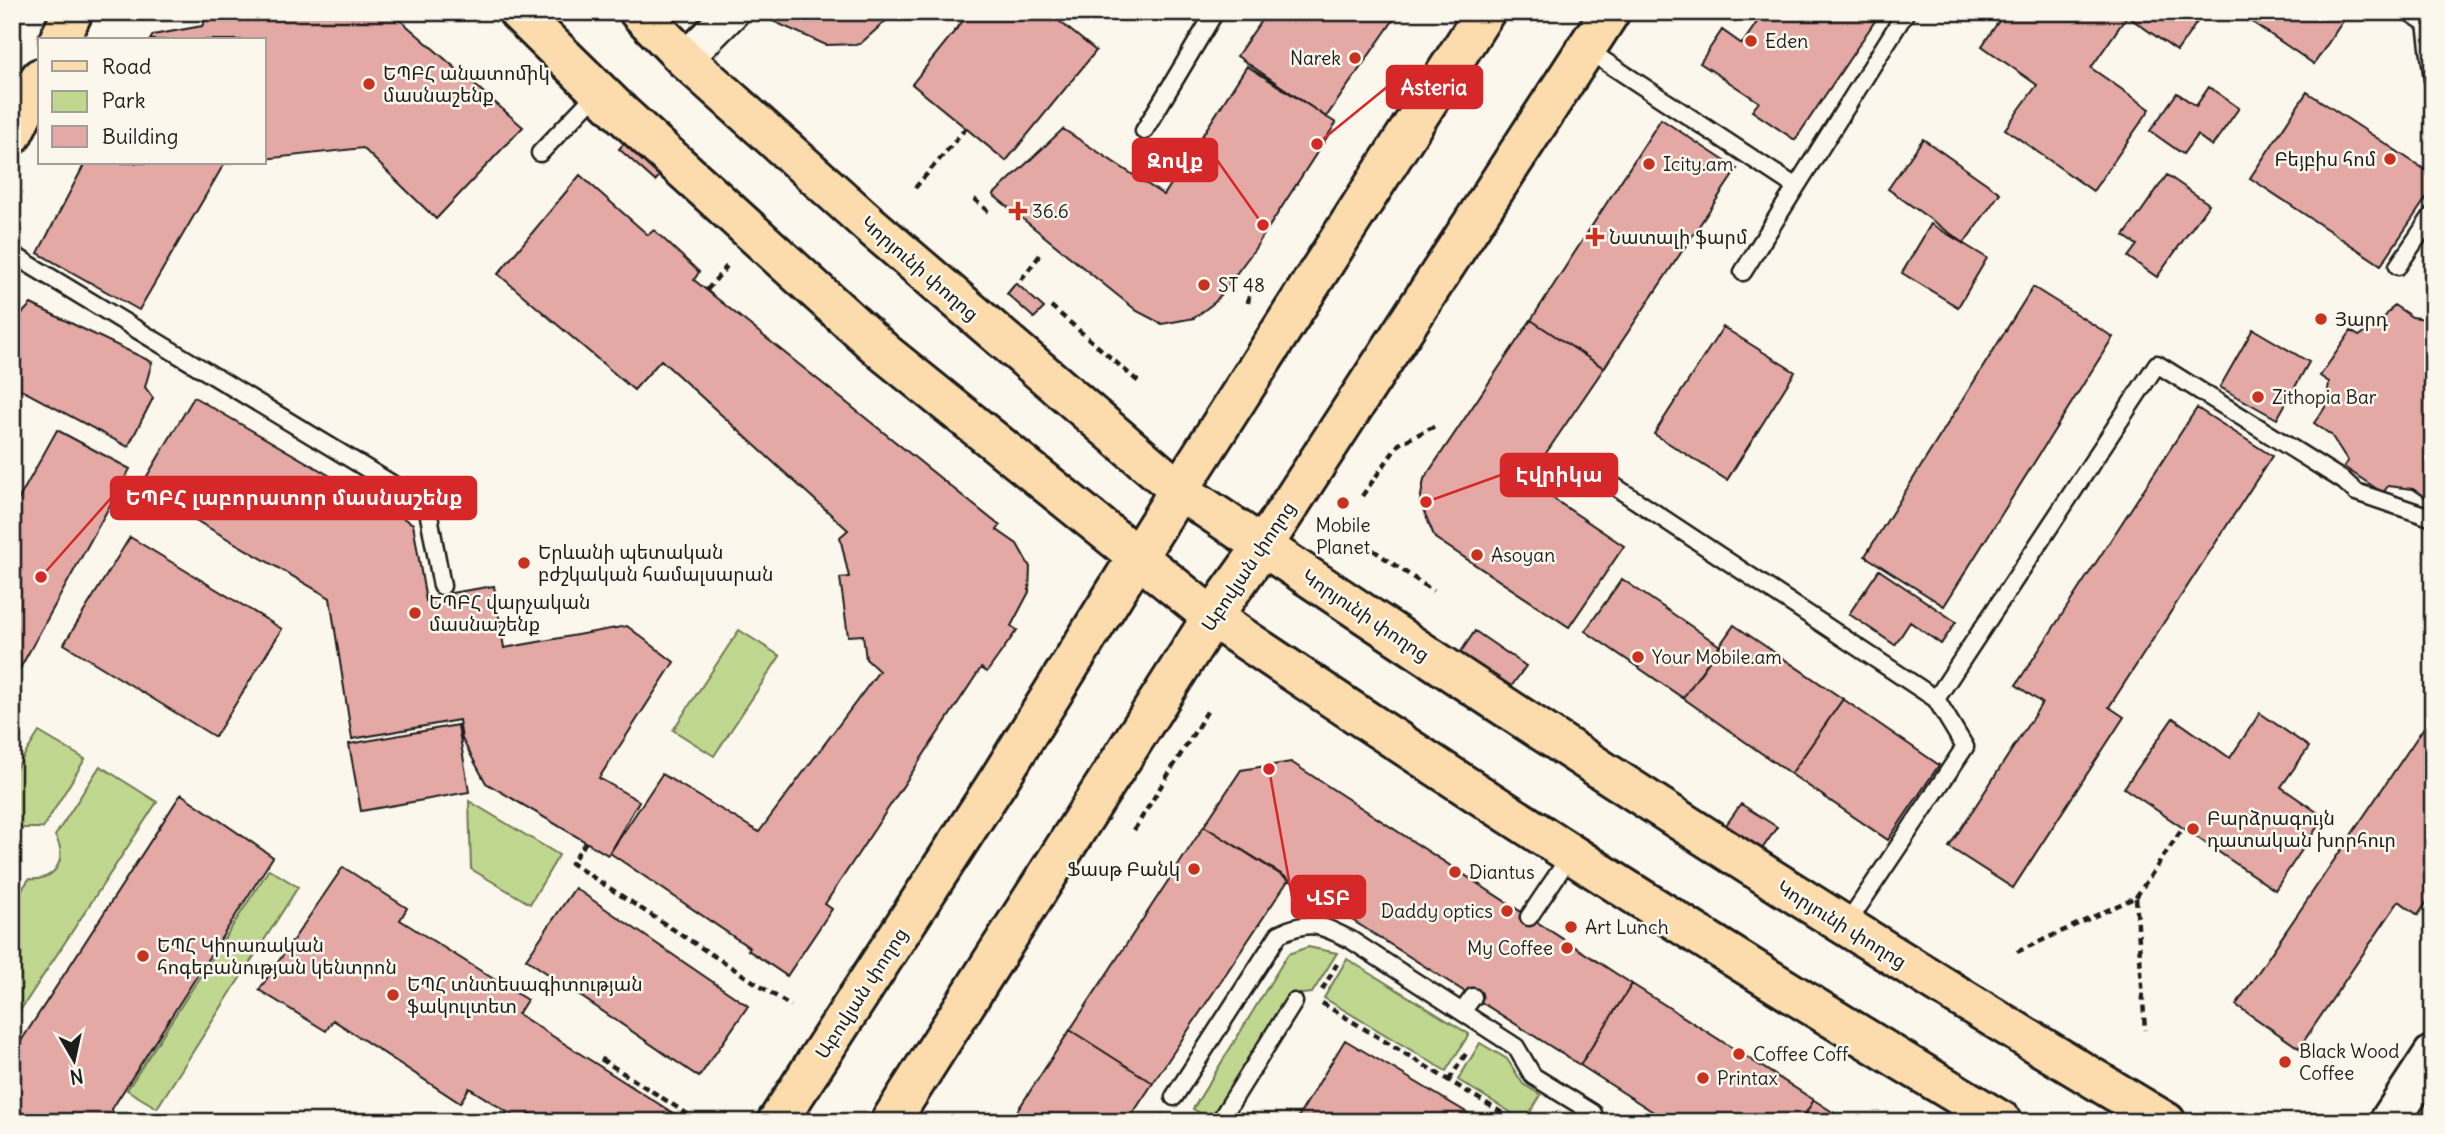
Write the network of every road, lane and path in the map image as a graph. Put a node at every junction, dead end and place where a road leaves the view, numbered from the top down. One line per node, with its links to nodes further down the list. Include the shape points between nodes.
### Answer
1 (73, 12): 11 (main road)
2 (518, 12): 16 (main road)
3 (639, 12): 13 (main road, Կորյունի փողոց)
4 (732, 12): 13 (street)
5 (1215, 12): 18 (lane)
6 (1485, 12): 37 (main road, Աբովյան փողոց)
7 (1610, 12): 12 (main road, Աբովյան փողոց)
8 (1906, 12): 21 (lane)
9 (2409, 12): 10 (lane)
10 (2429, 19): 14 (lane)
11 (60, 38)
12 (1586, 49): 21 (lane); 40 (main road, Աբովյան փողոց)
13 (685, 59): 37 (main road, Կորյունի փողոց)
14 (2433, 80)
15 (38, 82): 19 (main road)
16 (599, 91): 20 (lane); 42 (main road, via 885,353)
17 (966, 128): 22 (path)
18 (1144, 131)
19 (12, 135)
20 (540, 153)
21 (1796, 187): 30 (lane)
22 (915, 188)
23 (974, 199): 24 (path)
24 (991, 214)
25 (2433, 214): 29 (lane)
26 (12, 254): 43 (lane, via 427,505)
27 (1040, 255): 31 (path)
28 (730, 263): 32 (path)
29 (2398, 266)
30 (1743, 272)
31 (1021, 279)
32 (707, 290)
33 (1051, 306): 34 (path)
34 (1141, 384)
35 (1437, 425): 38 (path, via 1399,444)
36 (1608, 482): 46 (lane)
37 (1179, 490): 40 (main road, Կորյունի փողոց); 42 (main road, Աբովյան փողոց)
38 (1362, 496)
39 (2433, 518): 46 (lane, via 2356,492 2157,364)
40 (1263, 546): 45 (main road, Աբովյան փողոց); 54 (main road, Կորյունի փողոց)
41 (1373, 550): 44 (path)
42 (1137, 558): 45 (main road); 66 (main road, Աբովյան փողոց, via 999,782)
43 (442, 586)
44 (1433, 591)
45 (1212, 617): 51 (main road); 67 (main road, Աբովյան փողոց)
46 (1936, 699): 54 (lane, via 1965,747)
47 (1208, 710): 49 (path)
48 (2183, 828): 52 (path)
49 (1134, 830)
50 (586, 842): 59 (path, via 571,863)
51 (1572, 853): 53 (lane); 71 (main road, via 1797,998)
52 (2136, 897): 56 (path); 61 (path)
53 (1529, 917)
54 (1845, 928): 72 (main road, Կորյունի փողոց)
55 (1351, 940): 60 (lane); 64 (lane, via 1322,926 1300,924 1279,934); 69 (path, via 1316,1000)
56 (2017, 952)
57 (1473, 997): 60 (lane)
58 (1294, 1002): 68 (lane)
59 (791, 1006)
60 (1462, 1012): 70 (lane, via 1516,1047 1533,1076 1593,1113)
61 (2145, 1030)
62 (2433, 1055): 73 (street)
63 (601, 1059): 65 (path)
64 (1174, 1097)
65 (700, 1122)
66 (778, 1122)
67 (890, 1122)
68 (1219, 1122)
69 (1517, 1122)
70 (1588, 1122)
71 (2003, 1122)
72 (2166, 1122)
73 (2389, 1122)

